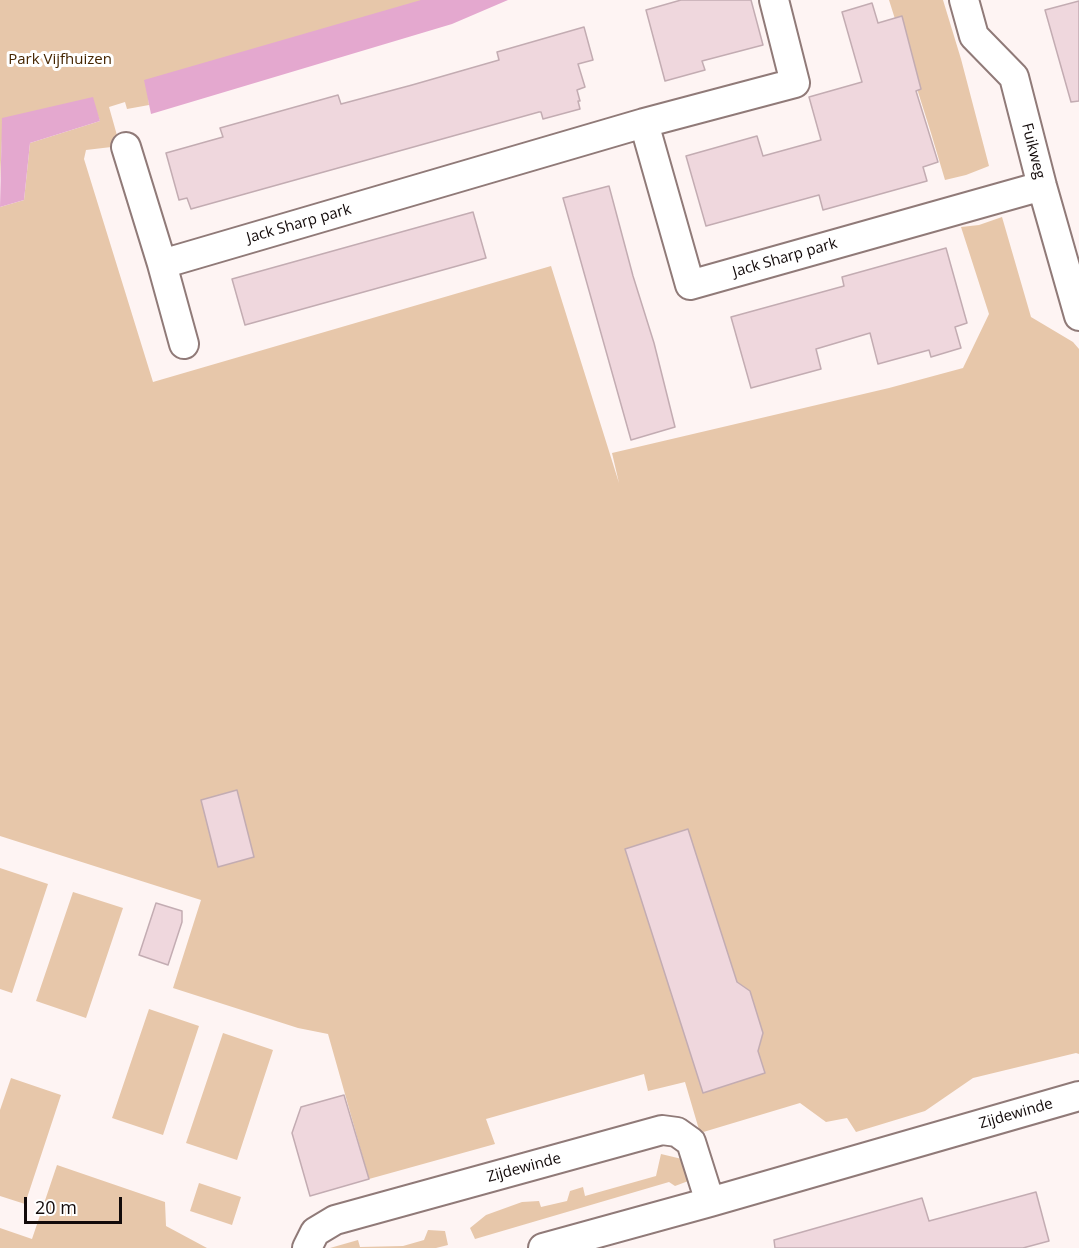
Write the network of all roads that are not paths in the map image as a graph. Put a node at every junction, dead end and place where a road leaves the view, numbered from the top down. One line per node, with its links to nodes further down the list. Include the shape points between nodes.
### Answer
1 (774, 0): 3 (street, Jack Sharp park, via 795,83)
2 (964, 0): 5 (street, Fuikweg, via 974,36 1014,77)
3 (644, 123): 5 (street, Jack Sharp park, via 690,285); 6 (street, Jack Sharp park)
4 (126, 147): 6 (street)
5 (1042, 186): 7 (street, Fuikweg)
6 (162, 264): 8 (street)
7 (1079, 316)
8 (184, 344)
9 (1079, 1096): 10 (street, Zijdewinde)
10 (710, 1202): 11 (street, Zijdewinde, via 691,1142 676,1132 662,1130 335,1220 315,1232); 12 (street, Zijdewinde)
11 (307, 1248)
12 (543, 1248)

